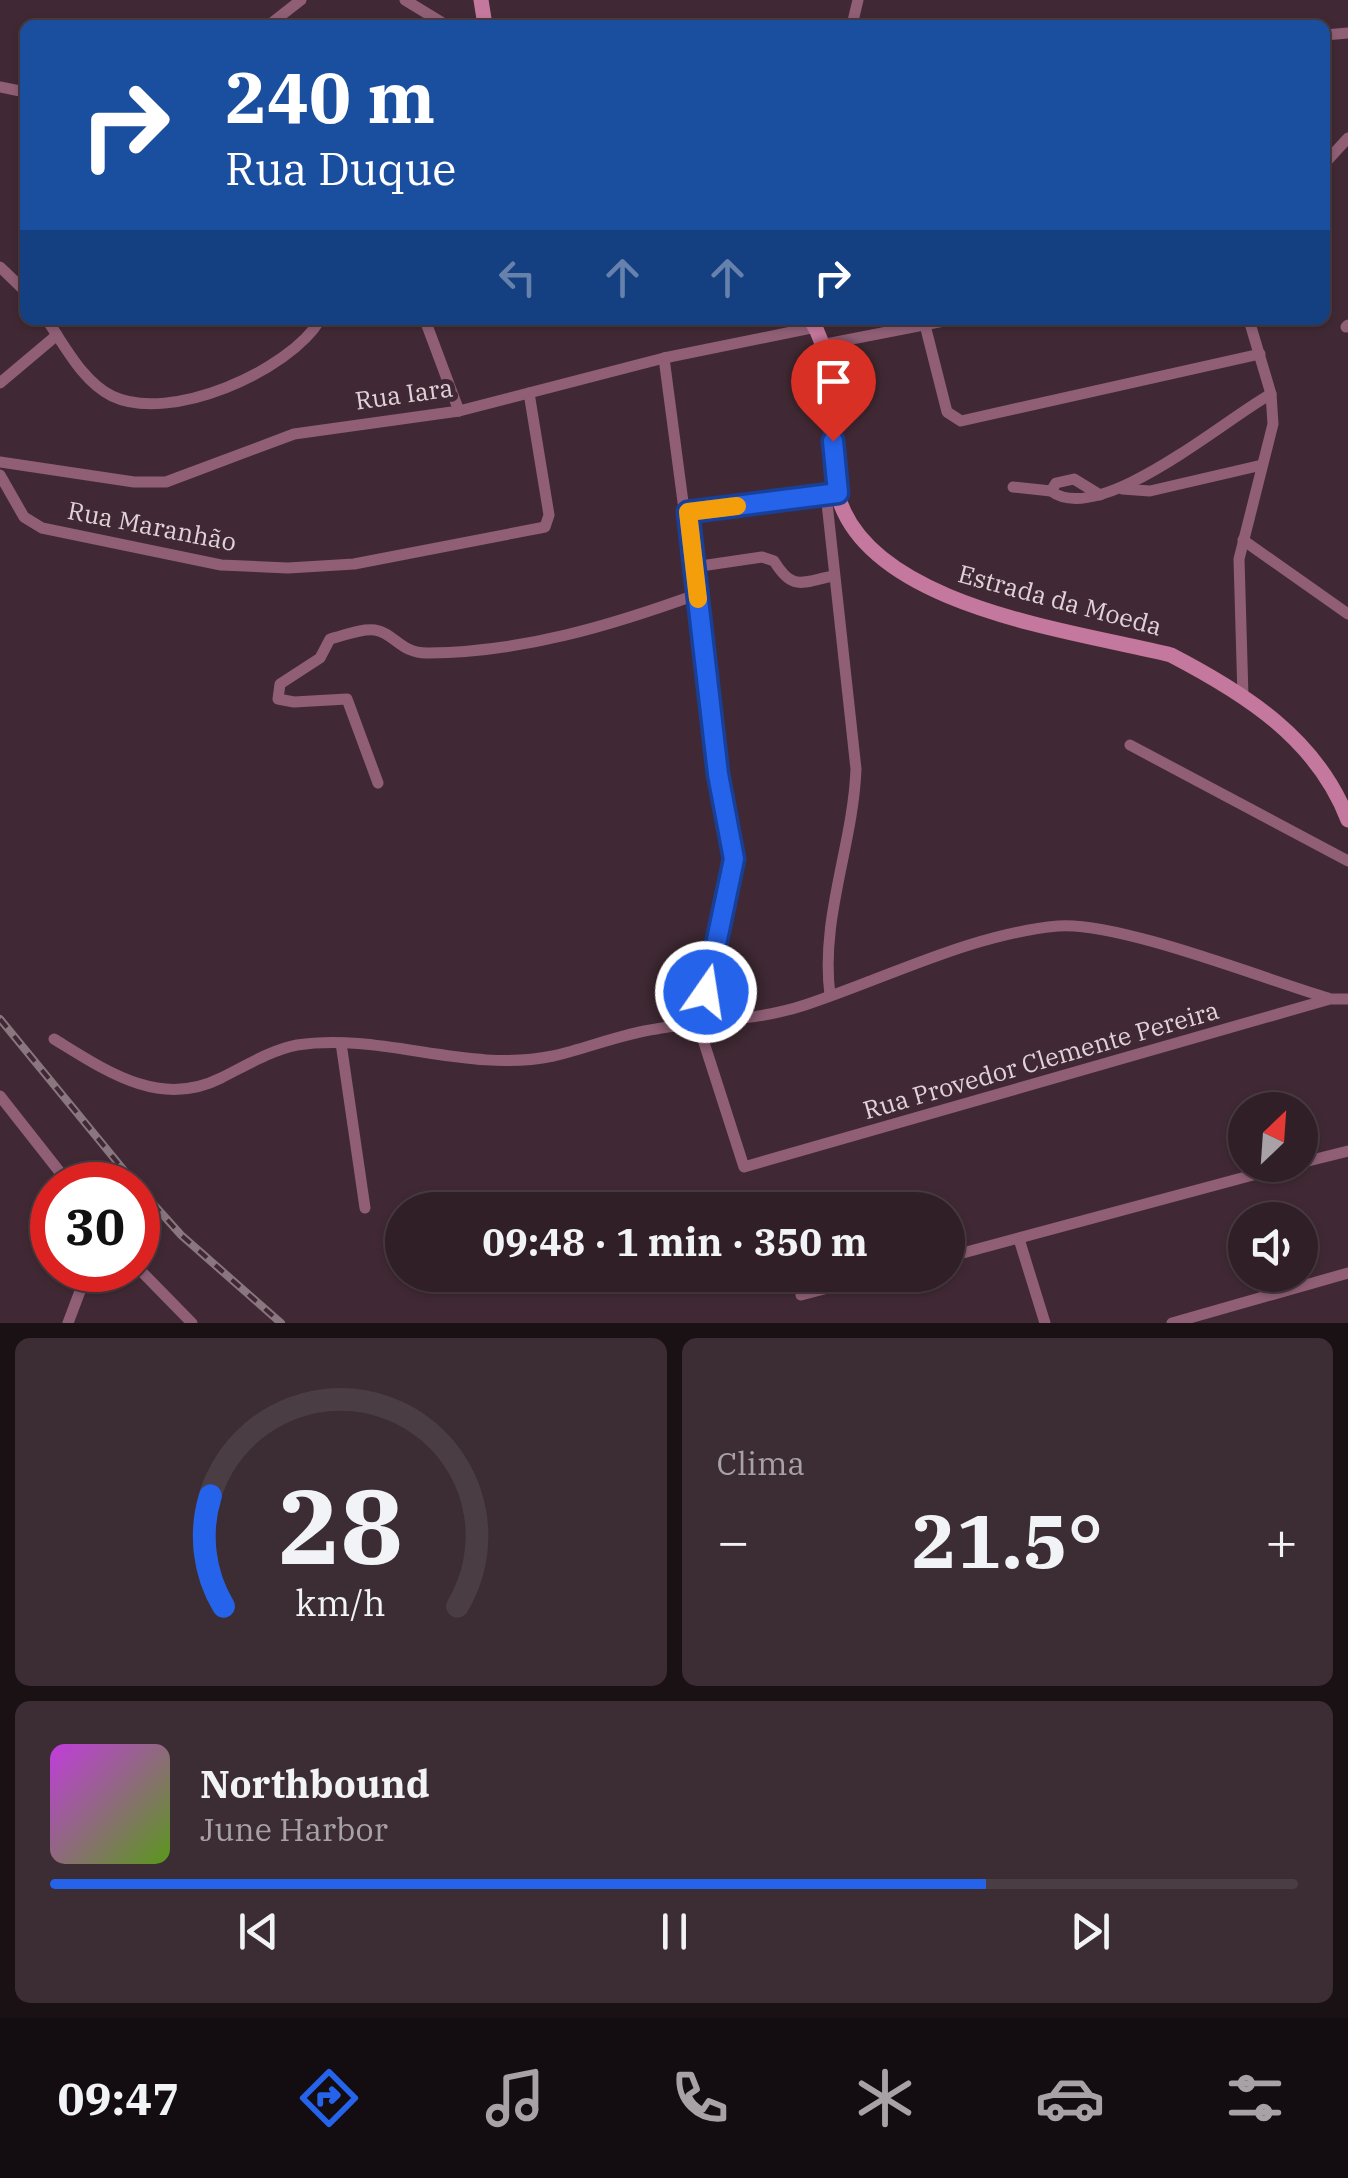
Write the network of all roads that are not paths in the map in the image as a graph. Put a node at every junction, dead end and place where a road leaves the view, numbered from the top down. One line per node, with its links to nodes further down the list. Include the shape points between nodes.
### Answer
1 (300, 0): 3 (street)
2 (405, 0): 4 (street)
3 (277, 20)
4 (438, 20)
5 (1348, 138): 6 (street)
6 (1330, 157)
7 (0, 267): 8 (street)
8 (20, 286)
9 (50, 325): 16 (street)
10 (316, 325): 16 (street, via 273,366 218,389 147,404 99,389)
11 (427, 325): 23 (street)
12 (810, 325): 19 (street, Rua Iara)
13 (814, 325): 17 (main road)
14 (925, 325): 17 (street); 18 (street, via 947,412 961,422)
15 (1251, 325): 18 (street)
16 (57, 335): 20 (street)
17 (822, 345): 30 (main road)
18 (1260, 354): 22 (street)
19 (664, 358): 21 (street, Rua Iara); 32 (street)
20 (0, 382)
21 (529, 393): 23 (street, Rua Iara); 26 (street, Rua Maranhão, via 549,515 545,526 354,564 221,565 42,528 24,517)
22 (1271, 394): 25 (street, via 1273,424); 28 (street)
23 (458, 411): 24 (street, Rua Iara, via 294,434 166,482)
24 (0, 462)
25 (1262, 464): 28 (street, via 1150,491); 33 (street)
26 (0, 475)
27 (1013, 487): 29 (street)
28 (1122, 489): 31 (street)
29 (1050, 491): 31 (street, via 1071,500); 31 (street, via 1074,480)
30 (832, 494): 32 (street); 35 (street); 38 (main road, Estrada da Moeda, via 881,557 946,597 1171,655)
31 (1100, 495)
32 (688, 512): 34 (street)
33 (1242, 540): 37 (street); 38 (street, via 1237,583)
34 (694, 567): 35 (street, via 762,557 793,584); 36 (street)
35 (833, 576): 43 (street, via 856,769 830,924)
36 (698, 594): 40 (street, via 523,647 426,654 407,651 370,629 330,639 320,658 280,684 278,698 347,699); 46 (street, via 734,859)
37 (1348, 614)
38 (1243, 697): 41 (main road, Estrada da Moeda, via 1311,752)
39 (1130, 745): 42 (street)
40 (378, 784)
41 (1348, 820)
42 (1348, 861)
43 (830, 995): 44 (street, via 1058,926 1122,936); 46 (street, via 776,1013)
44 (1330, 999): 45 (street, Rua Provedor Clemente Pereira); 46 (street, Rua Provedor Clemente Pereira, via 747,1168)
45 (1348, 999)
46 (698, 1024): 48 (street, via 512,1061)
47 (54, 1039): 48 (street, via 148,1089 182,1092 287,1048)
48 (341, 1043): 54 (street)
49 (0, 1096): 52 (street)
50 (1348, 1151): 51 (street)
51 (1318, 1158)
52 (52, 1162)
53 (1228, 1182): 55 (street)
54 (365, 1208)
55 (1019, 1238): 56 (street); 64 (street)
56 (965, 1252)
57 (1348, 1273): 65 (street)
58 (160, 1291): 62 (street)
59 (80, 1292): 63 (street)
60 (813, 1292): 61 (street)
61 (801, 1295)
62 (189, 1322)
63 (68, 1323)
64 (1045, 1323)
65 (1172, 1323)

